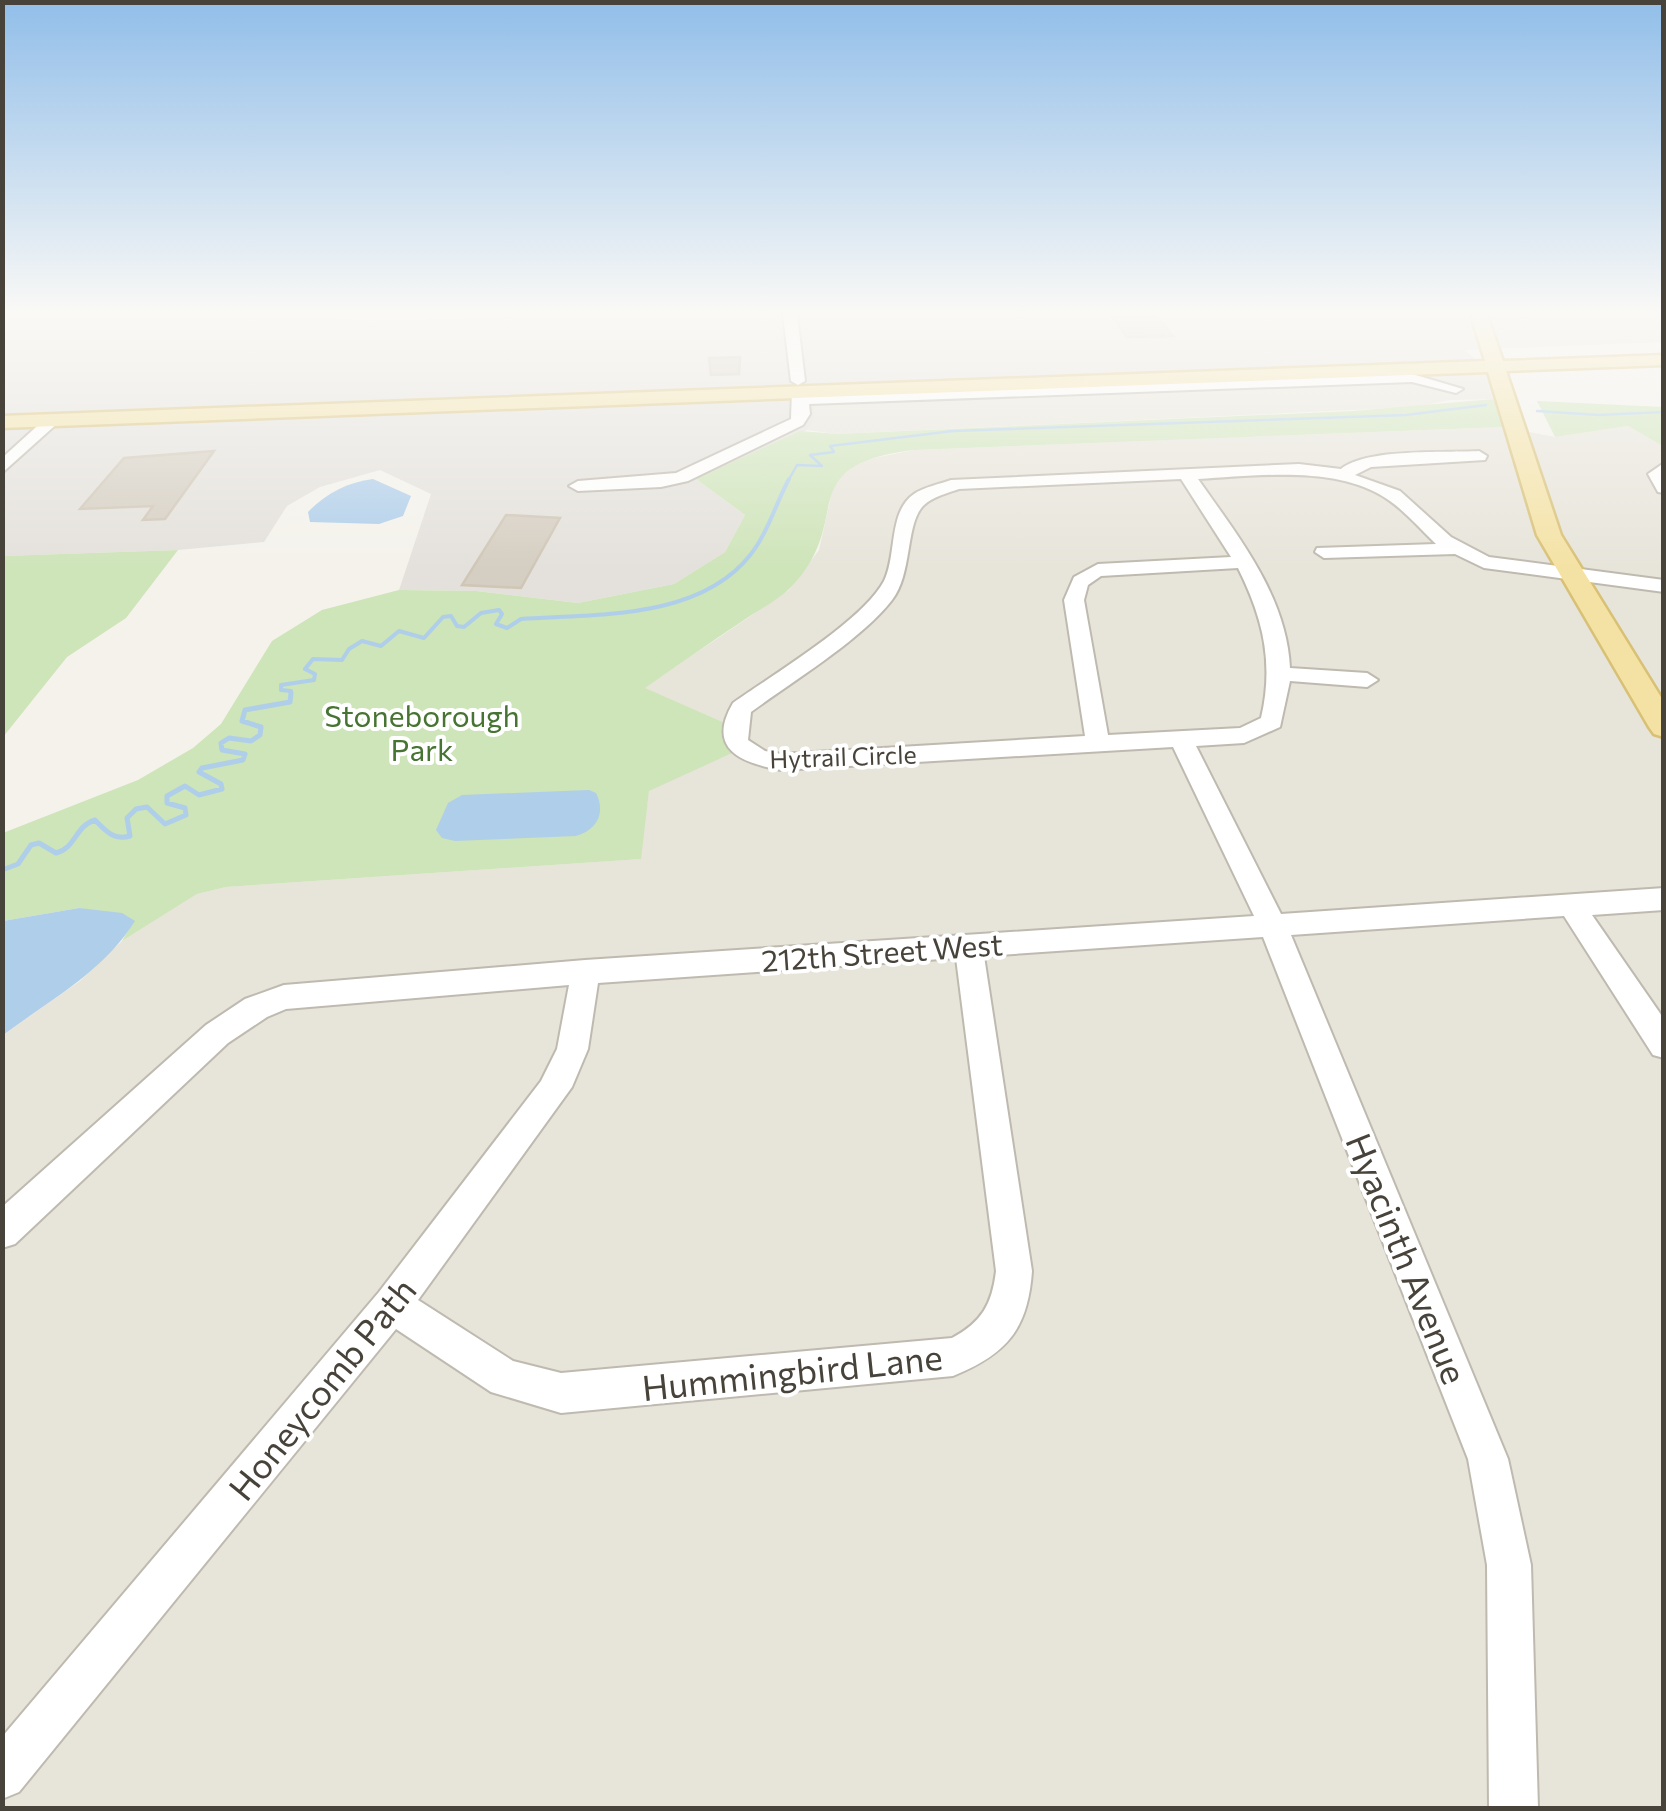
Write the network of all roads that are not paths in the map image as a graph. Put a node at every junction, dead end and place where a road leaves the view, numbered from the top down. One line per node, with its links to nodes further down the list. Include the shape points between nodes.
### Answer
1 (349, 400): 5 (main road)
2 (607, 400): 5 (main road)
3 (800, 400): 12 (street, via 797,422 682,477)
4 (1505, 400): 17 (main road, via 1548,536)
5 (58, 414): 6 (main road); 8 (street)
6 (2, 417)
7 (1479, 456): 11 (street, via 1370,462)
8 (2, 468)
9 (1664, 468): 13 (street, via 1657,474)
10 (1186, 474): 11 (street, Hytrail Circle, via 1299,469); 16 (street, Hytrail Circle); 23 (street, Hytrail Circle, via 957,484 920,498 884,597 741,708 732,725 736,743 754,758 781,762)
11 (1344, 475): 14 (street, Hytrail Circle, via 1394,495)
12 (578, 486)
13 (1664, 488)
14 (1454, 549): 15 (street); 17 (street, Hytrail Circle, via 1507,568)
15 (1324, 552)
16 (1244, 562): 19 (street, Hytrail Circle, via 1255,577); 23 (street, via 1084,575 1074,600)
17 (1572, 576): 18 (street, Hytrail Circle); 21 (main road)
18 (1664, 586)
19 (1281, 674): 20 (street); 22 (street, Hytrail Circle, via 1272,722 1244,734)
20 (1367, 680)
21 (1664, 727)
22 (1180, 738): 23 (street, Hytrail Circle); 26 (street, Hyacinth Avenue)
23 (1098, 743)
24 (1664, 899): 25 (street, 212th Street West)
25 (1570, 904): 26 (street, 212th Street West); 29 (street)
26 (1272, 924): 27 (street, 212th Street West); 33 (street, Hyacinth Avenue, via 1488,1459 1509,1564)
27 (968, 946): 28 (street, 212th Street West); 31 (street, Hummingbird Lane, via 1014,1271 1005,1319 983,1343 952,1357 560,1394 505,1378)
28 (585, 972): 30 (street, 212th Street West, via 284,997 256,1008 230,1024); 31 (street, Honeycomb Path, via 578,1037 564,1073)
29 (1664, 1046)
30 (2, 1231)
31 (392, 1305): 32 (street, Honeycomb Path)
32 (5, 1766)
33 (1514, 1808)

